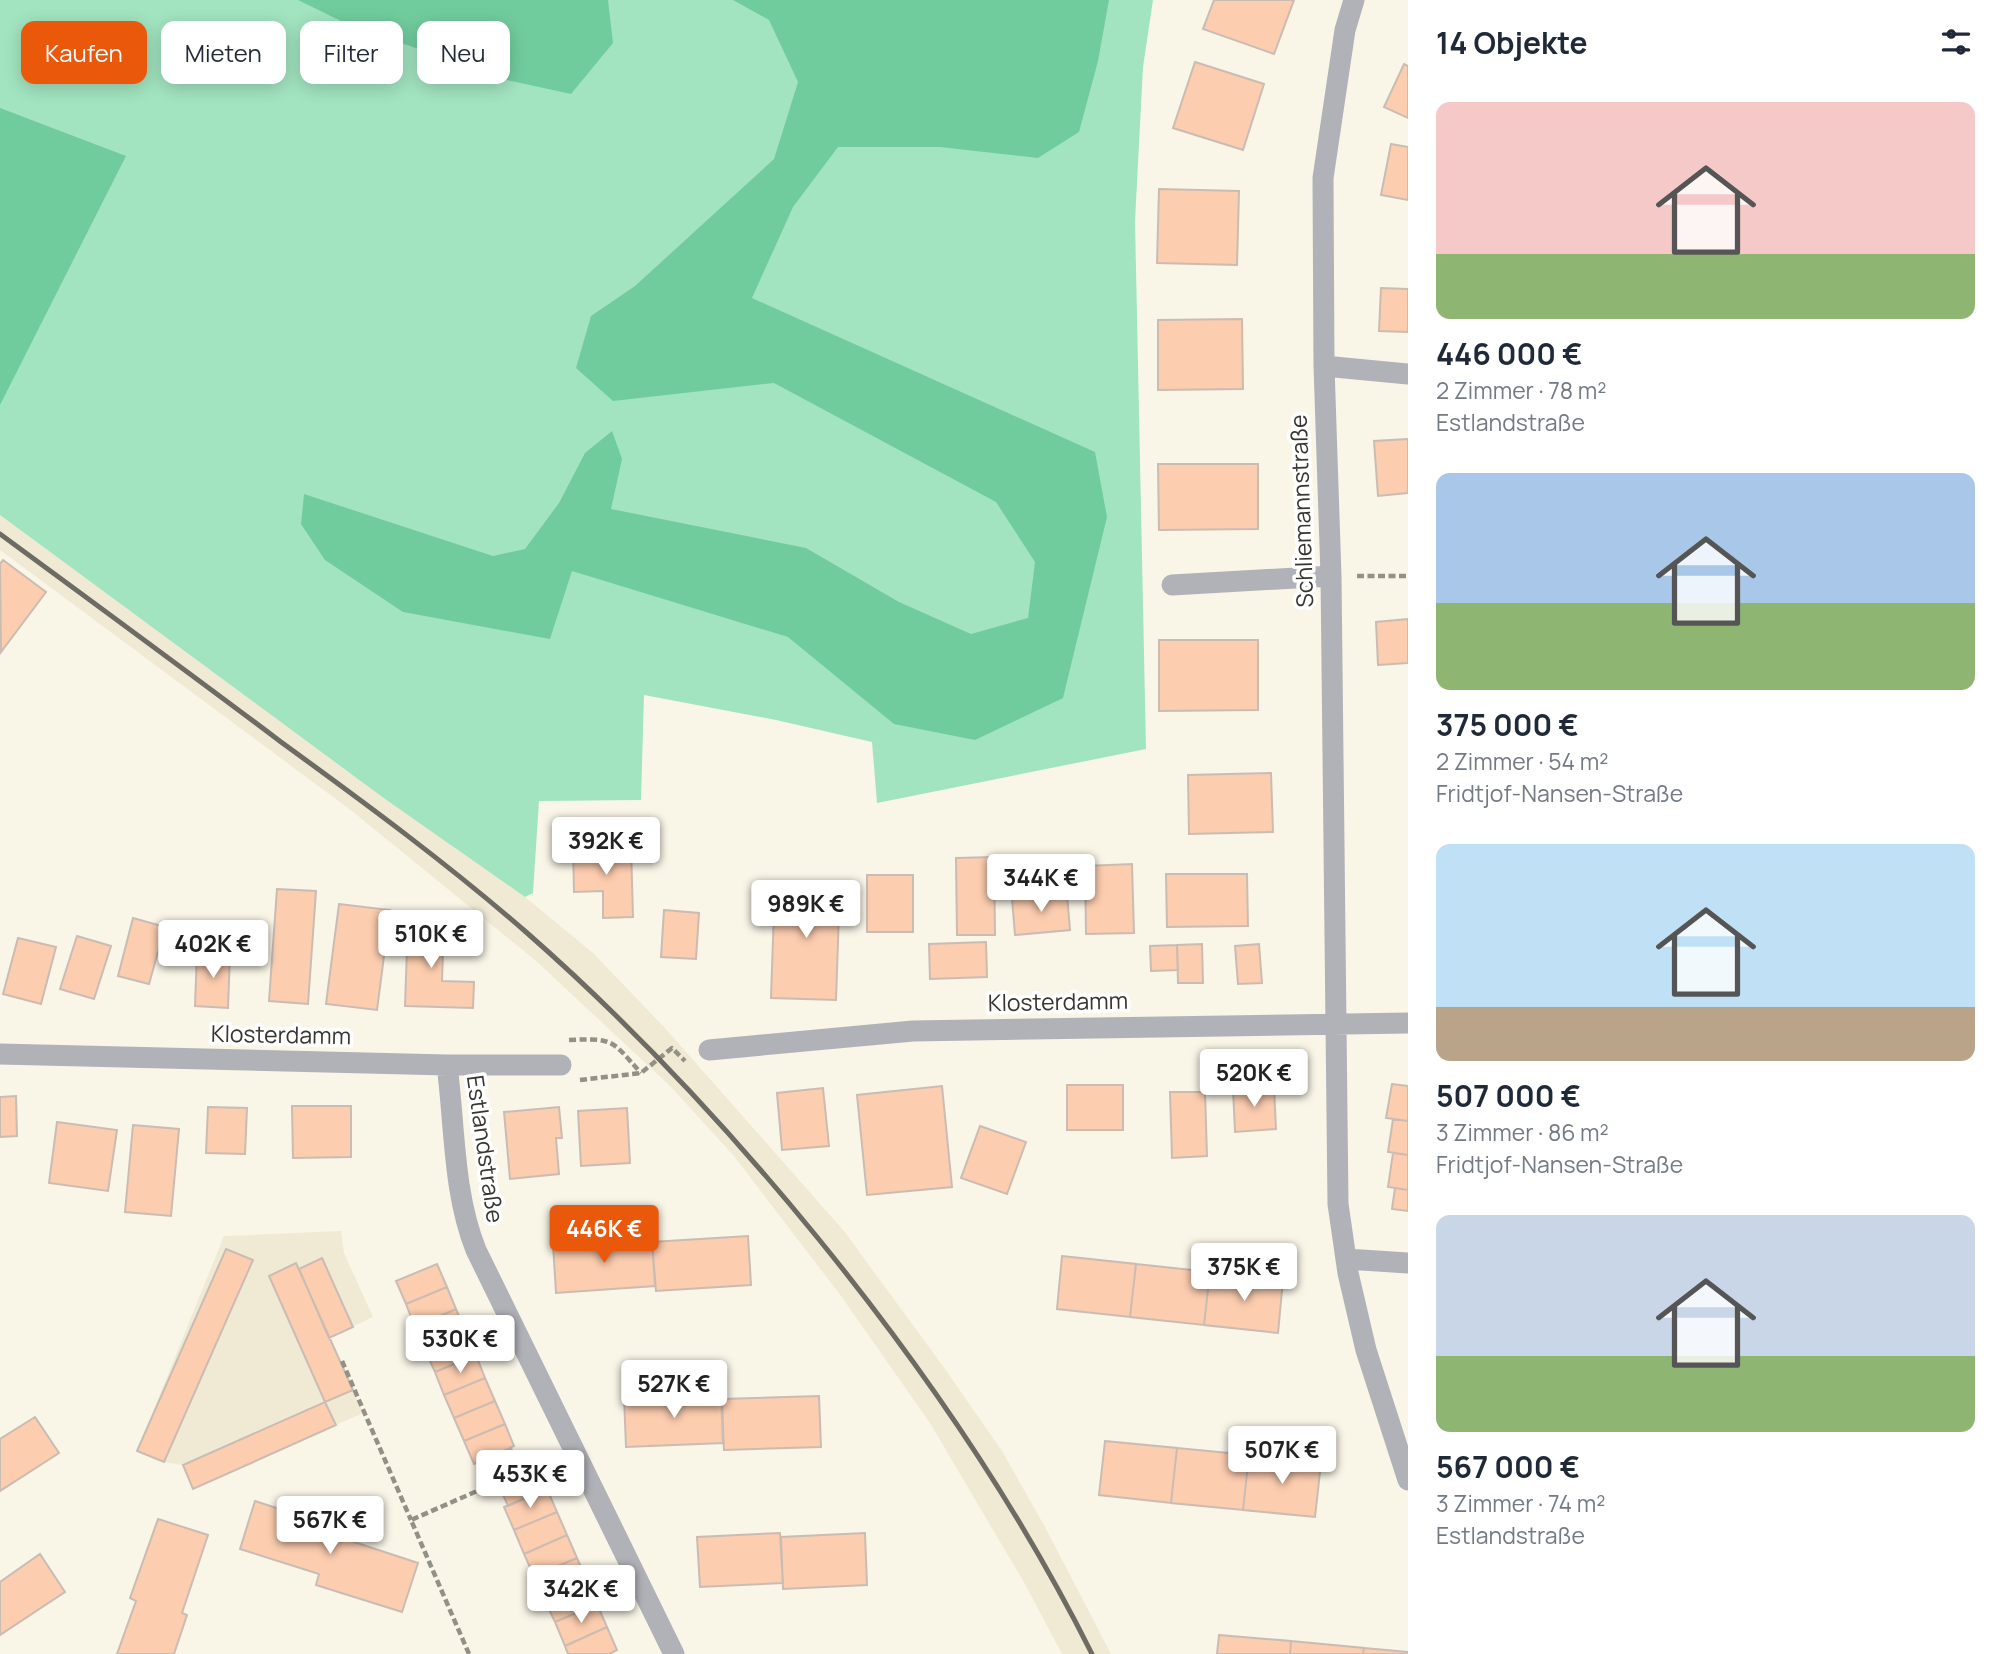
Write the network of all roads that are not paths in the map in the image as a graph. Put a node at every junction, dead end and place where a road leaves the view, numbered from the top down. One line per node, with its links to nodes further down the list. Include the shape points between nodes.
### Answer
1 (1354, 0): 2 (street, Schliemannstraße, via 1345,30 1323,178)
2 (1324, 366): 3 (street); 4 (street, Schliemannstraße)
3 (1408, 374)
4 (1331, 576): 5 (street); 7 (street, Schliemannstraße)
5 (1172, 585)
6 (1408, 1023): 7 (street, Klosterdamm)
7 (1335, 1024): 8 (street, Klosterdamm, via 913,1031); 12 (street, Schliemannstraße, via 1338,1204)
8 (709, 1051)
9 (0, 1054): 10 (street, Klosterdamm)
10 (447, 1065): 11 (street, Klosterdamm); 15 (street, Estlandstraße, via 467,1227)
11 (561, 1065)
12 (1346, 1259): 13 (street); 14 (street, Schliemannstraße, via 1366,1350)
13 (1408, 1263)
14 (1408, 1480)
15 (674, 1654)

